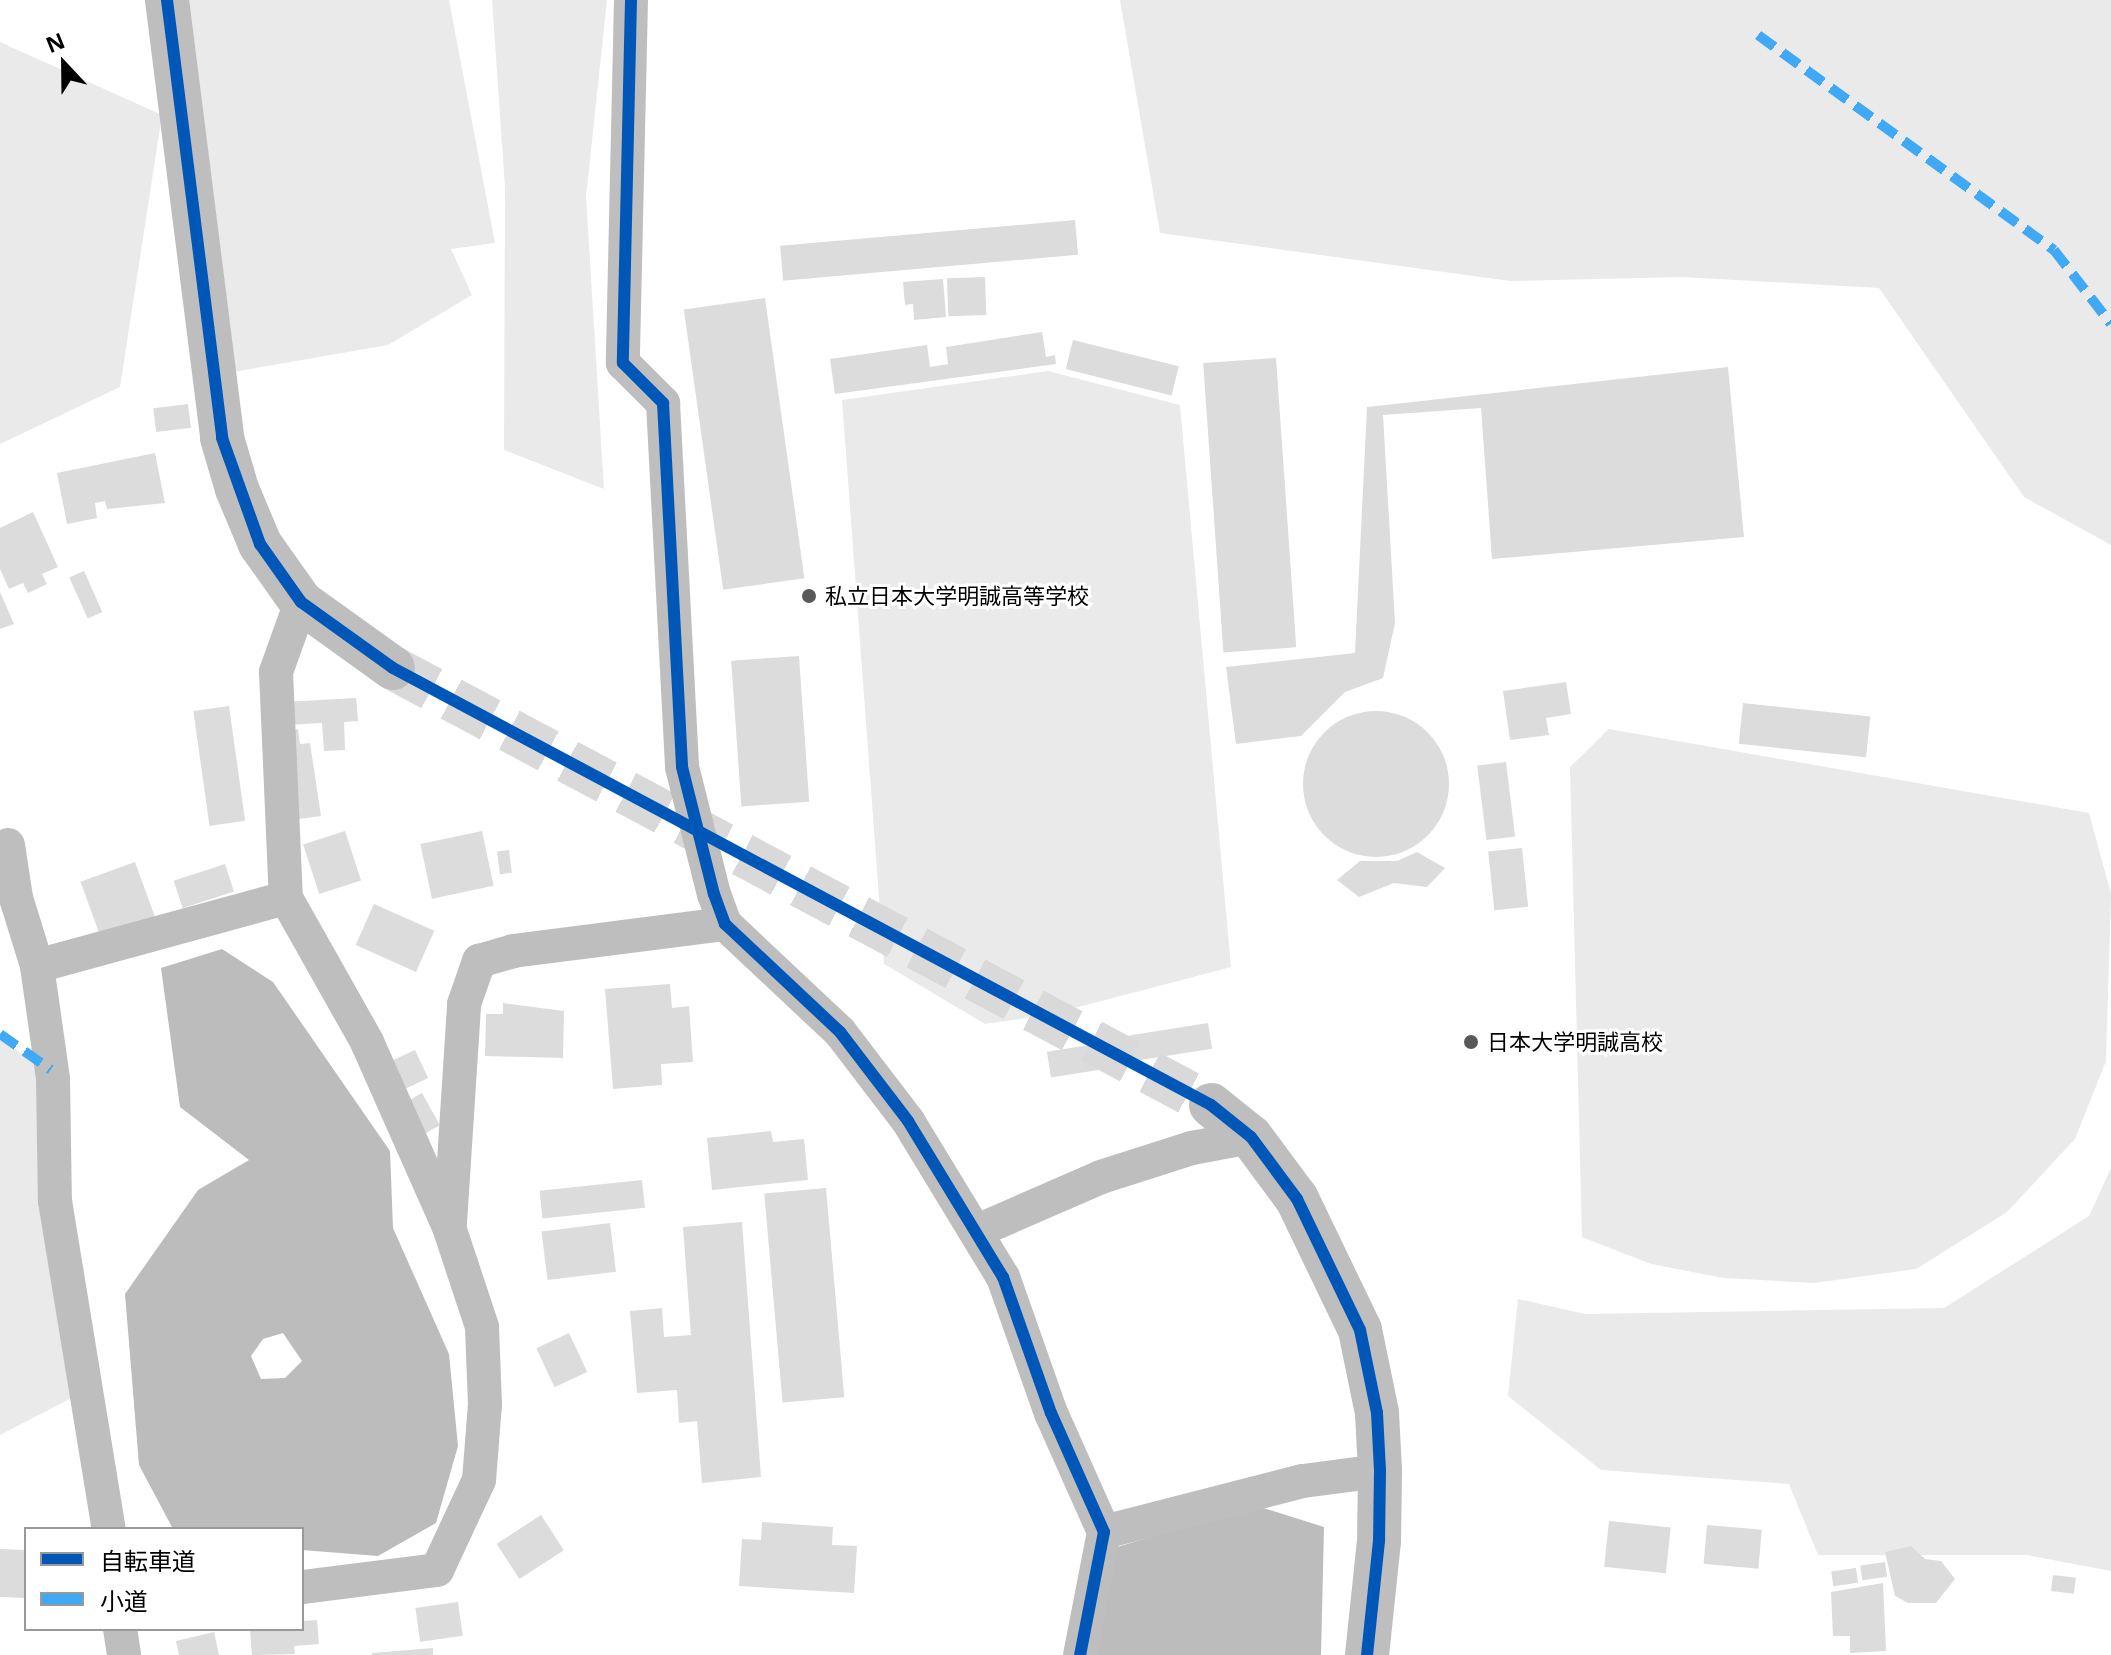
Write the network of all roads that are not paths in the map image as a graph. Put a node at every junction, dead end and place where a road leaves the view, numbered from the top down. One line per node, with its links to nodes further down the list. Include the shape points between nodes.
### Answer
1 (167, 0): 3 (street, via 222,438 260,544)
2 (631, 0): 7 (street, via 623,363 663,403 682,767)
3 (301, 602): 4 (street); 6 (street, via 276,672)
4 (393, 668)
5 (8, 845): 8 (street, via 16,898)
6 (286, 898): 8 (street); 11 (street, via 367,1042)
7 (725, 924): 11 (street, via 513,951 479,961 464,1004); 12 (street, via 840,1032 908,1121)
8 (37, 966): 14 (street, via 53,1079 55,1201)
9 (1211, 1105): 10 (street)
10 (1251, 1137): 12 (street, via 1192,1148 1101,1177); 13 (street, via 1297,1199 1347,1295 1372,1387)
11 (449, 1227): 16 (street, via 482,1327 485,1404 479,1480 437,1570)
12 (977, 1231): 15 (street, via 1003,1277 1051,1413)
13 (1380, 1471): 15 (street, via 1303,1481); 18 (street)
14 (109, 1527)
15 (1104, 1532): 17 (street)
16 (304, 1587)
17 (1080, 1655)
18 (1367, 1655)

